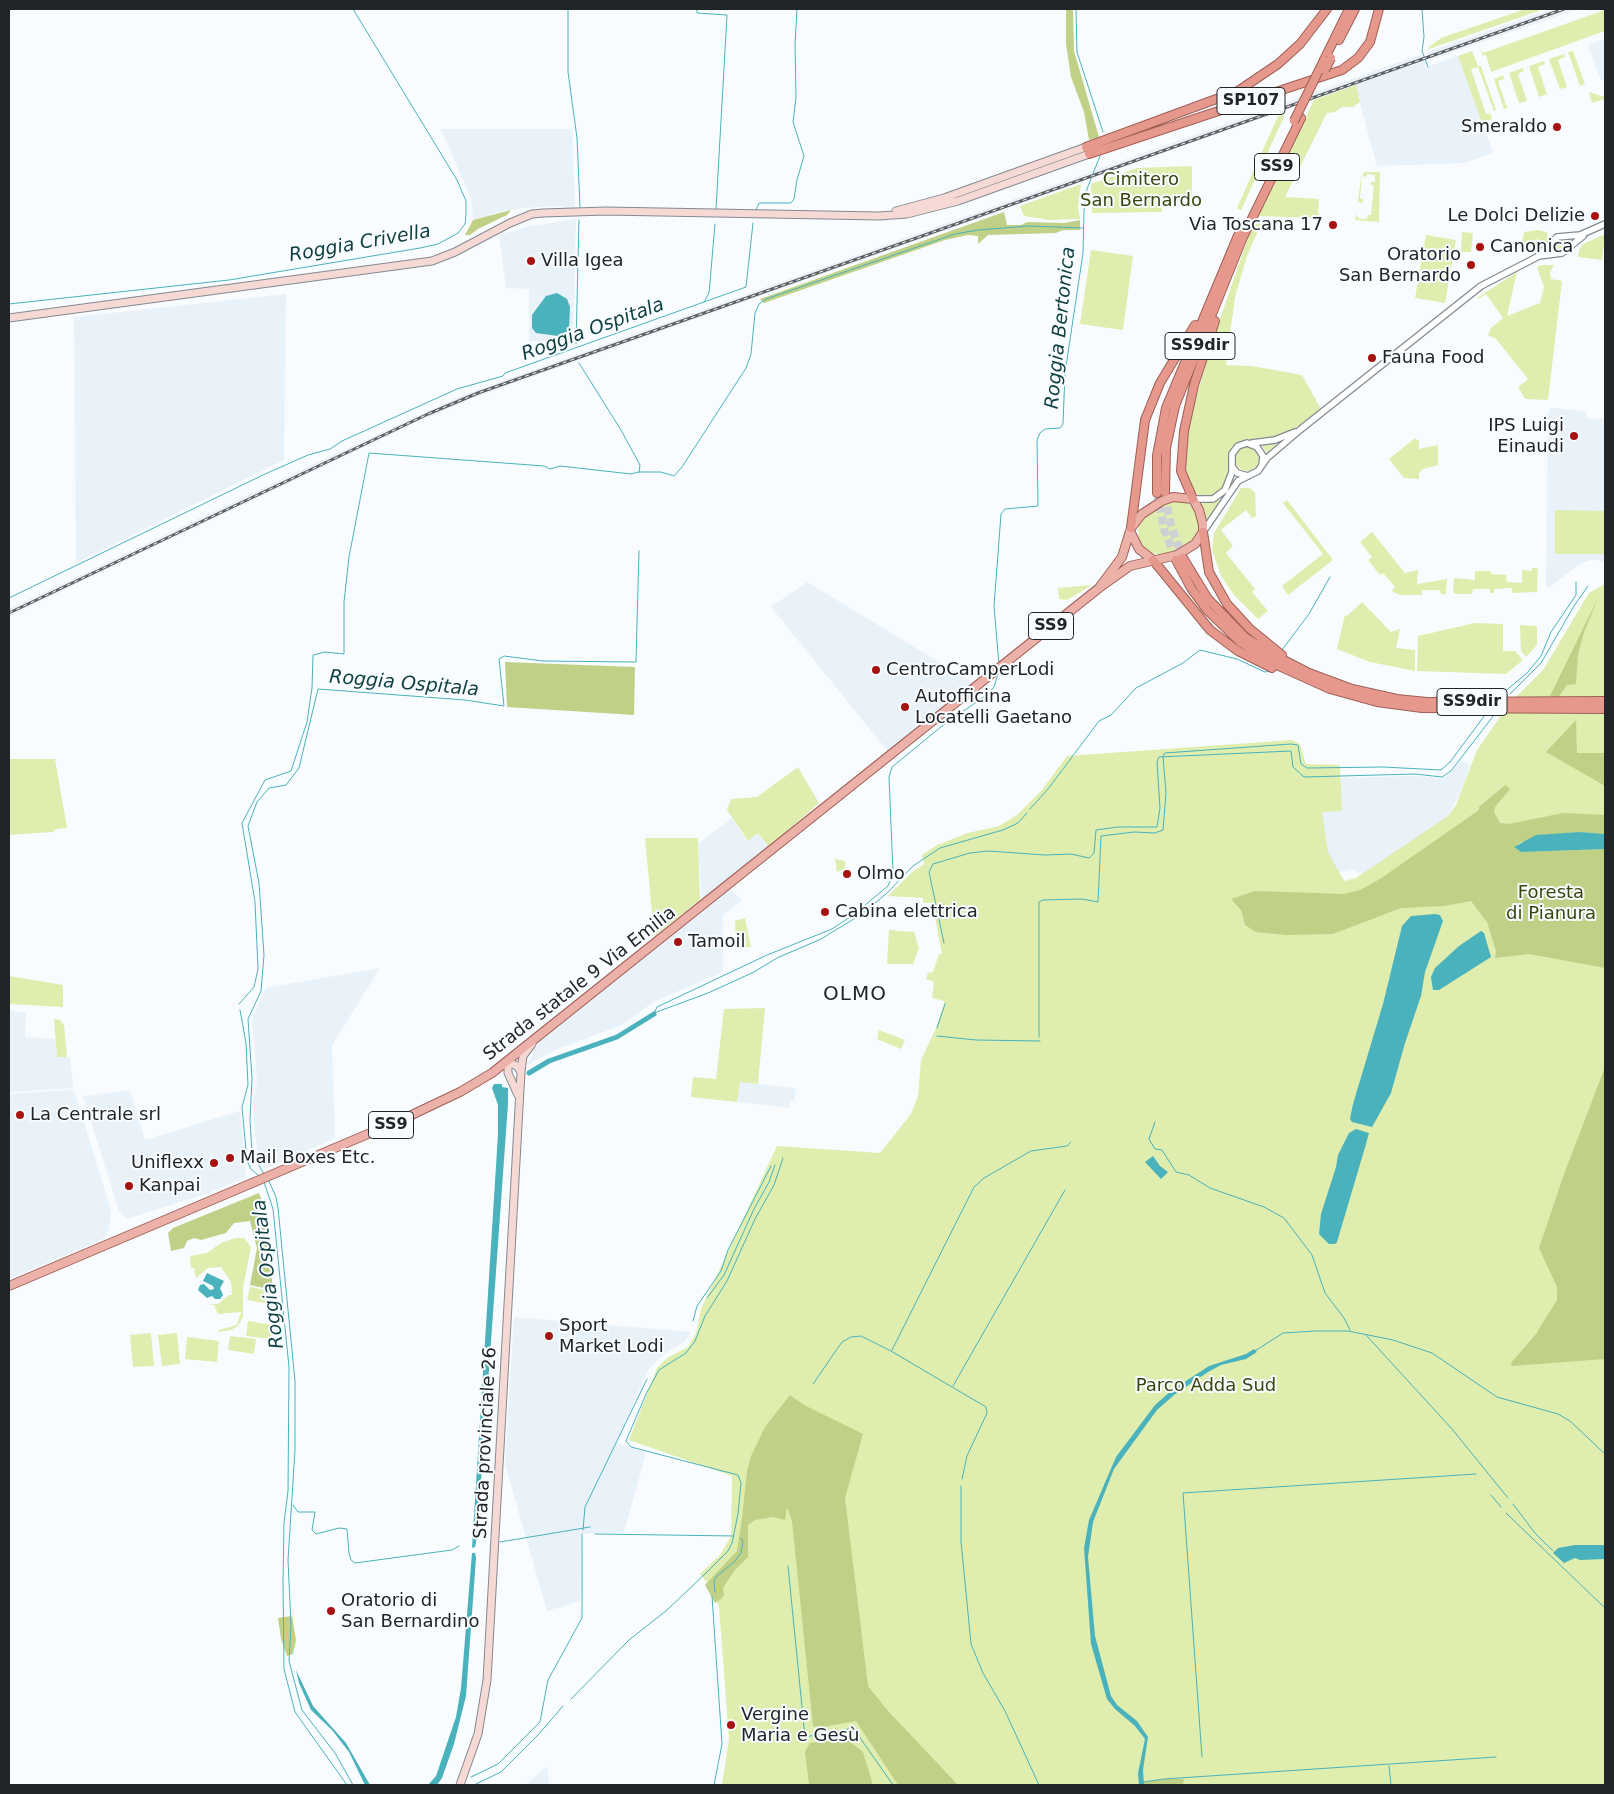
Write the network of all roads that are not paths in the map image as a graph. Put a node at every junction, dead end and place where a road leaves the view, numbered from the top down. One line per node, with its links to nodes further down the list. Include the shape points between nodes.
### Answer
1 (1327, 9): 6 (highway, SP107, via 1300,44 1278,64 1238,91)
2 (1349, 9): 5 (highway)
3 (1354, 9): 5 (highway)
4 (1378, 9): 6 (highway, SP107, via 1370,42 1358,58 1342,70)
5 (1327, 59): 14 (highway, bridge, via 1249,219)
6 (1087, 151): 15 (main road, SP107, via 930,210 856,216 606,211 537,214 510,222 432,261)
7 (1605, 224): 8 (street)
8 (1586, 233): 9 (street); 11 (street)
9 (1565, 236): 10 (street); 11 (street)
10 (1551, 242): 12 (street, via 1551,250); 13 (street)
11 (1571, 247): 12 (street)
12 (1557, 254): 13 (street)
13 (1537, 256): 16 (street, via 1481,286)
14 (1217, 294): 21 (highway, SS9dir, via 1172,415); 22 (highway, via 1216,318 1194,385 1184,432 1181,471); 23 (highway, via 1151,402 1142,439)
15 (9, 318)
16 (1301, 429): 17 (street, via 1275,440); 19 (street)
17 (1247, 443): 18 (street, via 1234,449); 19 (street, via 1260,451)
18 (1231, 464): 20 (street, via 1237,473); 22 (street, via 1230,481 1221,494 1208,500)
19 (1262, 465): 20 (street)
20 (1248, 476): 24 (street, via 1230,489)
21 (1161, 493)
22 (1193, 499): 23 (main road, via 1180,497 1162,501 1142,514); 24 (main road, via 1202,517)
23 (1130, 530): 25 (main road, via 1139,549); 26 (main road, Strada statale 9 Via Emilia, via 1122,557)
24 (1203, 532): 25 (main road, via 1188,548); 27 (highway, via 1210,572 1227,604 1265,643)
25 (1153, 560): 26 (main road, Strada statale 9 Via Emilia, via 1130,566); 28 (highway, via 1199,619 1225,642 1303,683)
26 (1099, 588): 31 (main road, Strada statale 9 Via Emilia / SS9)
27 (1309, 673): 28 (highway, SS9dir, via 1270,653 1234,627 1216,610 1179,559 1199,601 1222,626 1265,659); 29 (highway, SS9dir, via 1352,689 1412,700)
28 (1313, 682): 30 (highway, SS9dir, via 1354,697 1407,707)
29 (1605, 701)
30 (1605, 709)
31 (536, 1039): 32 (main road, Strada statale 9 Via Emilia / SS9); 33 (main road, Strada provinciale 26, via 523,1056)
32 (508, 1062): 33 (main road); 34 (main road, Strada statale 9 Via Emilia / SS9); 35 (main road, Strada provinciale 26, via 508,1073)
33 (521, 1072): 36 (main road, Strada provinciale 26)
34 (492, 1073): 35 (main road, via 506,1074); 37 (main road, Strada statale 9 Via Emilia / SS9, via 428,1108)
35 (513, 1080): 36 (main road, Strada provinciale 26)
36 (519, 1099): 38 (main road, Strada provinciale 26, via 487,1680 478,1734)
37 (9, 1286)
38 (460, 1785)

